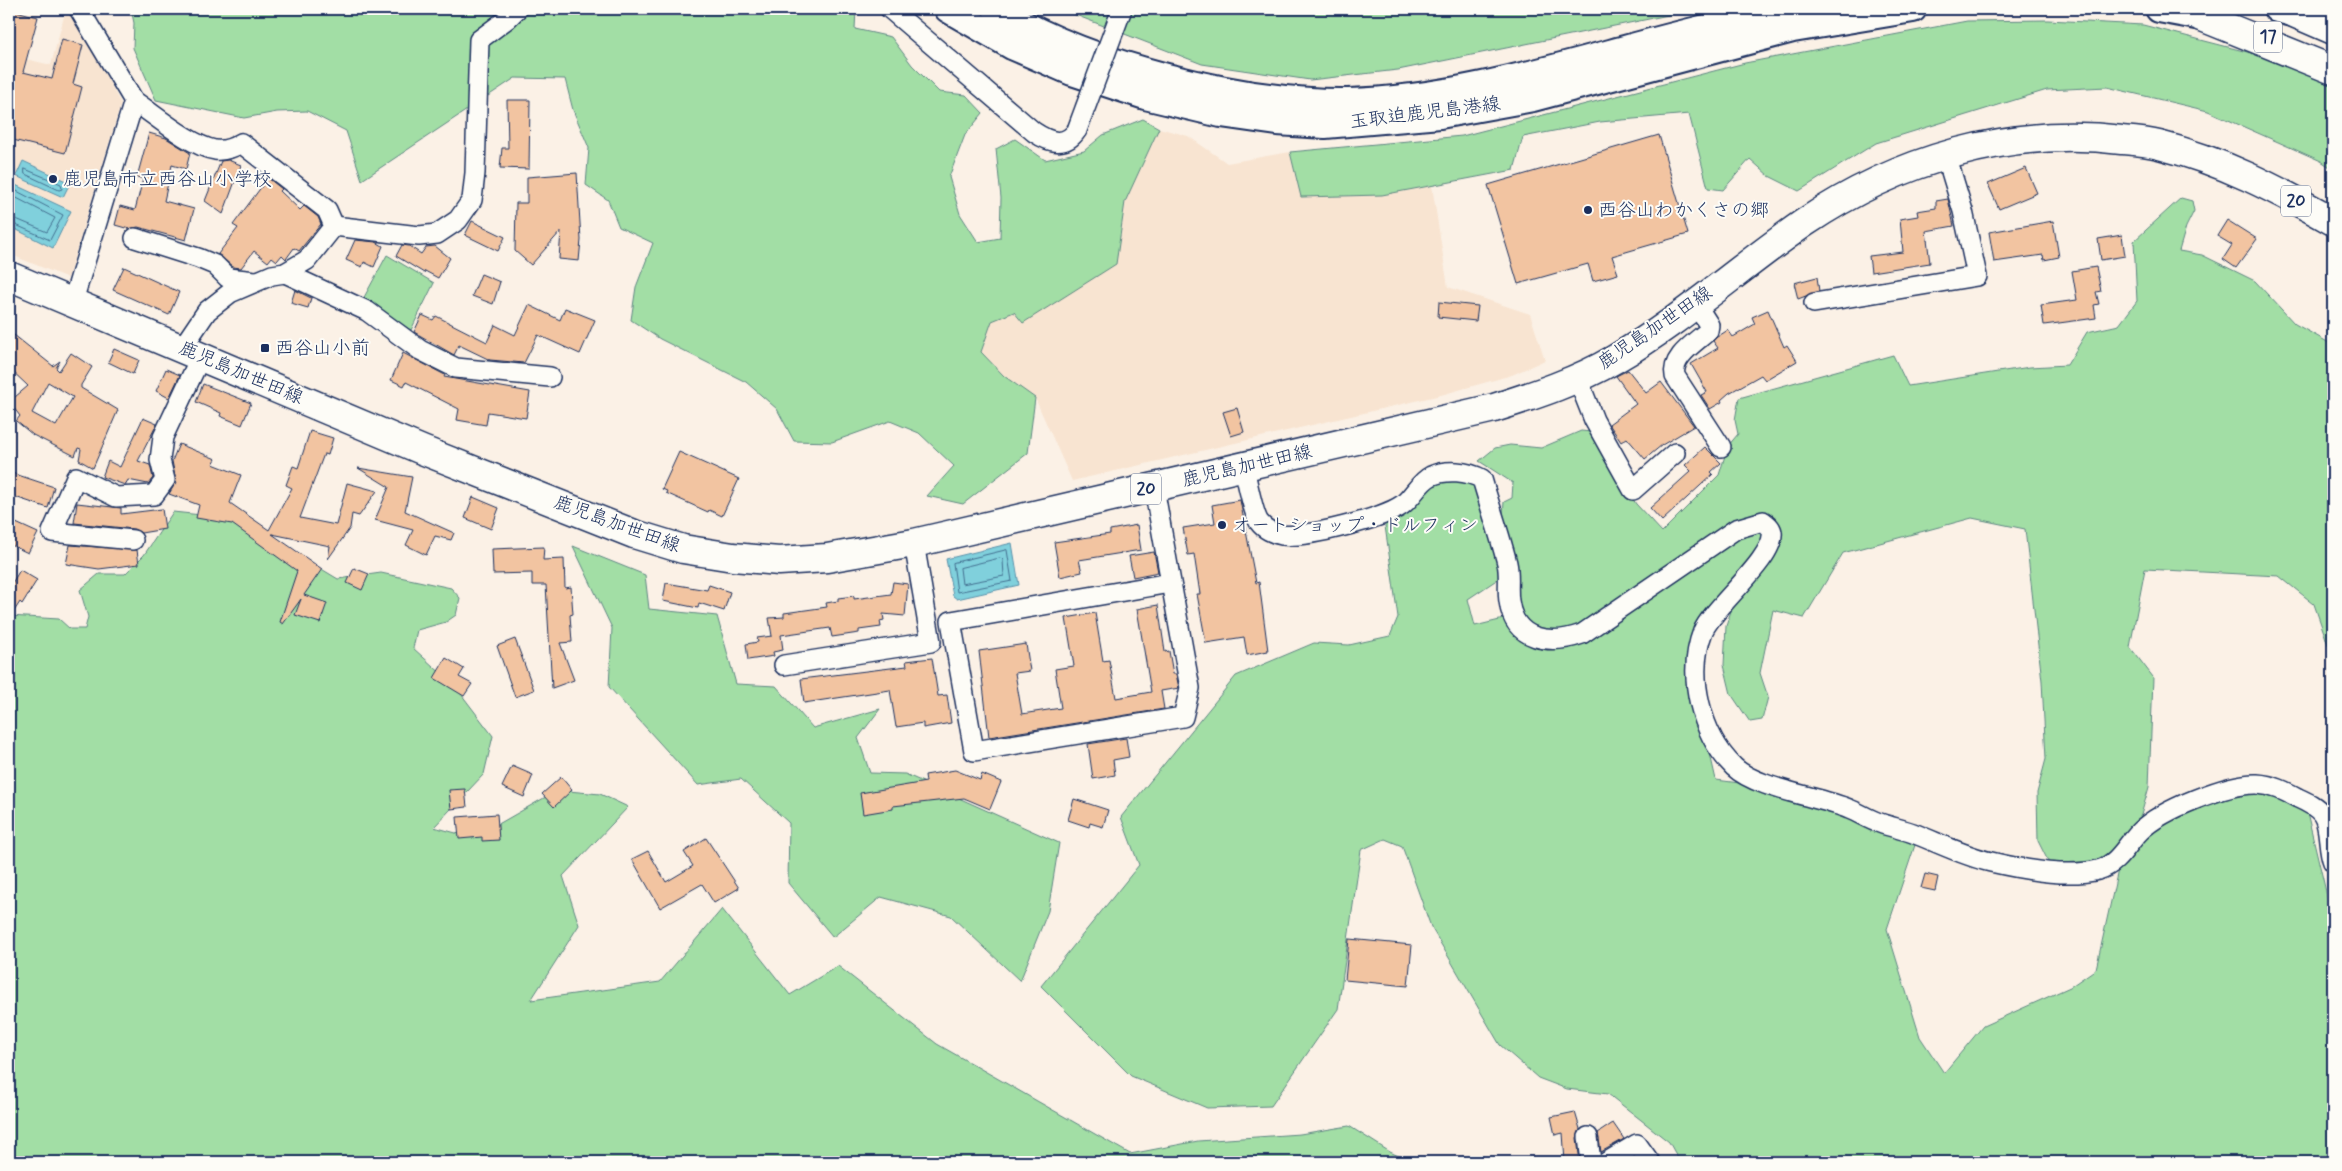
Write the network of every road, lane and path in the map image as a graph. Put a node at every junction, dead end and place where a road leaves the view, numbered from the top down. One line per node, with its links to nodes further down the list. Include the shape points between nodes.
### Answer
1 (79, 9): 16 (street)
2 (517, 9): 19 (street, via 479,40 472,200 458,220 437,234 419,236)
3 (890, 9): 6 (street, bridge, via 1034,132 1047,141 1062,142 1071,139 1077,130)
4 (948, 9): 8 (main road, 玉取迫鹿児島港線, via 1012,46 1072,72 1145,96 1221,114 1325,125 1440,115 1533,98 1735,42)
5 (996, 9): 7 (main road, 玉取迫鹿児島港線, via 1076,48 1206,87 1278,98 1350,102 1441,92 1526,76 1684,32)
6 (1122, 9)
7 (1784, 9)
8 (1913, 9)
9 (2159, 9): 11 (main road)
10 (2287, 11): 12 (main road); 13 (main road, 17)
11 (2202, 17): 14 (main road, 17, via 2284,41); 15 (main road)
12 (2333, 24)
13 (2333, 30)
14 (2333, 60)
15 (2333, 70)
16 (134, 101): 19 (street, via 214,150 231,149 241,143 327,210); 24 (street)
17 (1946, 155): 18 (main road, 鹿児島加世田線 / 20, via 1997,142 2058,136 2094,136 2157,144 2258,180); 25 (main road, 鹿児島加世田線 / 20, via 1879,181 1806,222); 26 (street, via 1978,276)
18 (2333, 221)
19 (334, 226): 21 (street, via 307,260)
20 (135, 238): 23 (street, via 215,265 228,278)
21 (285, 273): 23 (street); 28 (street, via 367,311 420,350 456,368)
22 (9, 276): 24 (main road, 鹿児島加世田線 / 20)
23 (256, 281): 27 (street, via 230,293 207,311)
24 (73, 301): 27 (main road, 鹿児島加世田線 / 20)
25 (1695, 303): 29 (main road, 鹿児島加世田線 / 20, via 1614,360); 30 (street, via 1708,325 1708,331 1676,361 1675,376)
26 (1814, 303)
27 (191, 352): 34 (street, via 163,436 160,460 165,480 154,495 116,497 76,477 52,532); 35 (main road, 鹿児島加世田線 / 20, via 422,450 634,534 683,549 779,561 827,558)
28 (550, 377)
29 (1577, 377): 31 (street, via 1594,420 1634,490); 32 (main road, 鹿児島加世田線 / 20, via 1546,392 1494,408)
30 (1721, 447)
31 (1675, 453)
32 (1244, 468): 33 (main road, 鹿児島加世田線 / 20); 38 (street, via 1259,522 1269,531 1300,536 1401,506 1424,480 1433,475 1465,472 1482,479 1510,578 1512,616 1523,630 1547,640 1582,634 1736,529 1763,521 1770,527 1771,543 1704,630 1696,661 1702,712 1711,735 1736,769 1759,781 1848,808 1972,857 2033,870 2077,872 2099,870 2123,854 2140,830 2201,796 2255,784 2278,787 2313,805 2324,816)
33 (1154, 488): 35 (main road, 鹿児島加世田線 / 20); 36 (street)
34 (134, 540)
35 (914, 543): 37 (street, via 931,642)
36 (1170, 583): 36 (street, via 1190,688 1183,717 974,751 952,621)
37 (784, 665)
38 (2333, 862)
39 (1588, 1137): 40 (street)
40 (1591, 1162)
41 (1607, 1162): 42 (street, via 1637,1144)
42 (1650, 1162)

